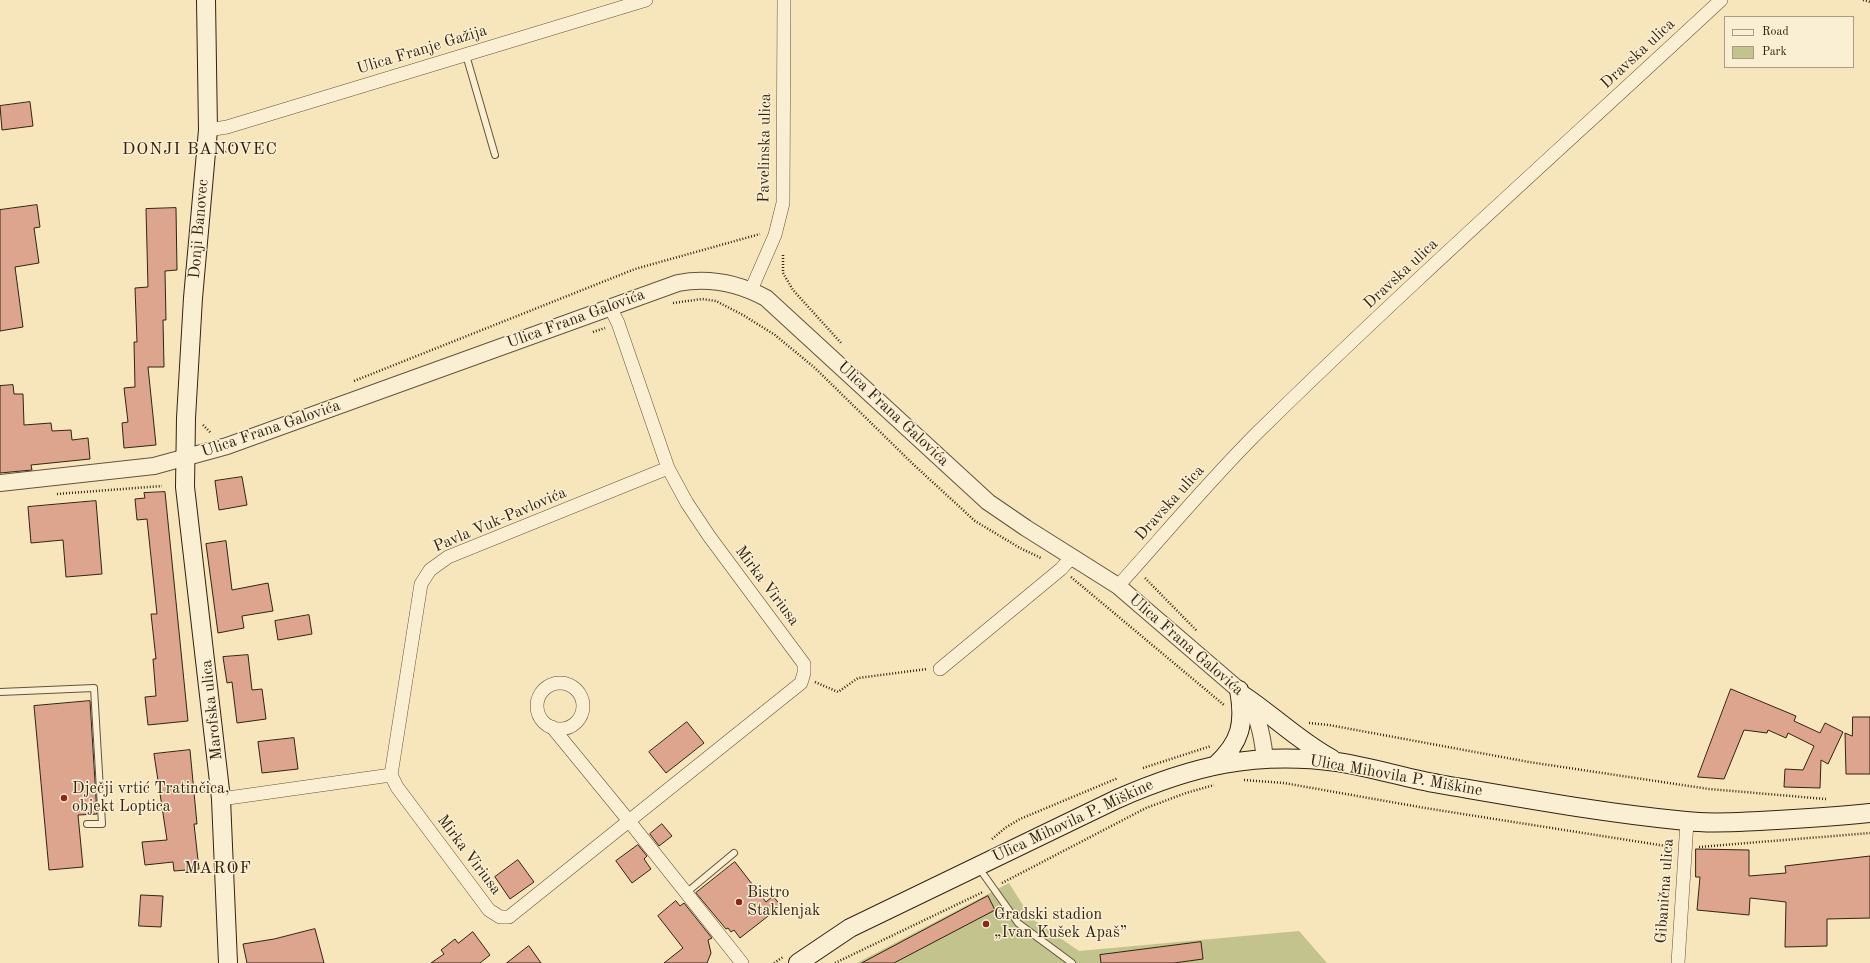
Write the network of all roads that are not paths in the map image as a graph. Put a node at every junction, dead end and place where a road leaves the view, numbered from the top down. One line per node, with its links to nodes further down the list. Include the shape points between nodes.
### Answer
1 (206, 0): 6 (main road, Donji Banovec)
2 (646, 0): 5 (street, Ulica Franje Gažija)
3 (784, 0): 8 (street, Pavelinska ulica, via 783,203 775,235)
4 (1720, 0): 14 (street, Dravska ulica, via 1272,419 1185,510)
5 (466, 55): 6 (street, Ulica Franje Gažija, via 227,127); 7 (lane)
6 (208, 130): 10 (main road, Donji Banovec, via 193,298)
7 (495, 155)
8 (751, 290): 9 (street, Ulica Frana Galovića, via 722,281 689,281); 13 (street, Ulica Frana Galovića, via 780,308 988,502)
9 (610, 307): 10 (street, Ulica Frana Galovića); 11 (street, Mirka Viriusa, via 618,323)
10 (185, 459): 12 (street, Ulica Frana Galovića, via 154,466); 23 (main road, Marofska ulica, via 190,537)
11 (668, 468): 22 (street, Pavla Vuk-Pavlovića, via 448,557 430,570 421,584); 25 (street, Mirka Viriusa, via 709,536 804,664 804,673 801,683)
12 (0, 483)
13 (1072, 557): 14 (street, Ulica Frana Galovića); 15 (street, via 1061,569)
14 (1118, 586): 17 (street, Ulica Frana Galovića)
15 (940, 669)
16 (0, 692): 27 (lane, via 94,688 102,824)
17 (1242, 693): 19 (street, Ulica Frana Galovića, via 1258,720); 20 (main road, via 1316,750); 21 (main road, via 1239,735 1232,748)
18 (552, 728): 25 (street)
19 (1265, 759): 20 (main road, Ulica Mihovila P. Miškine); 21 (main road, Ulica Mihovila P. Miškine)
20 (1338, 762): 26 (main road, Ulica Mihovila P. Miškine, via 1436,783 1596,810)
21 (1216, 765): 29 (main road, Ulica Mihovila P. Miškine, via 1154,782)
22 (391, 775): 23 (street); 25 (street, Mirka Viriusa, via 397,787 489,910 500,917 509,917)
23 (222, 799): 32 (main road, Marofska ulica)
24 (1870, 813): 26 (main road, Ulica Mihovila P. Miškine, via 1727,823)
25 (629, 821): 30 (street)
26 (1687, 822): 35 (street, Gibanična ulica)
27 (87, 824)
28 (734, 853): 30 (lane)
29 (978, 866): 31 (main road, Ulica Mihovila P. Miškine); 34 (lane, via 1018,923)
30 (686, 893): 33 (street)
31 (791, 959)
32 (228, 963)
33 (742, 963)
34 (1072, 963)
35 (1678, 963)

